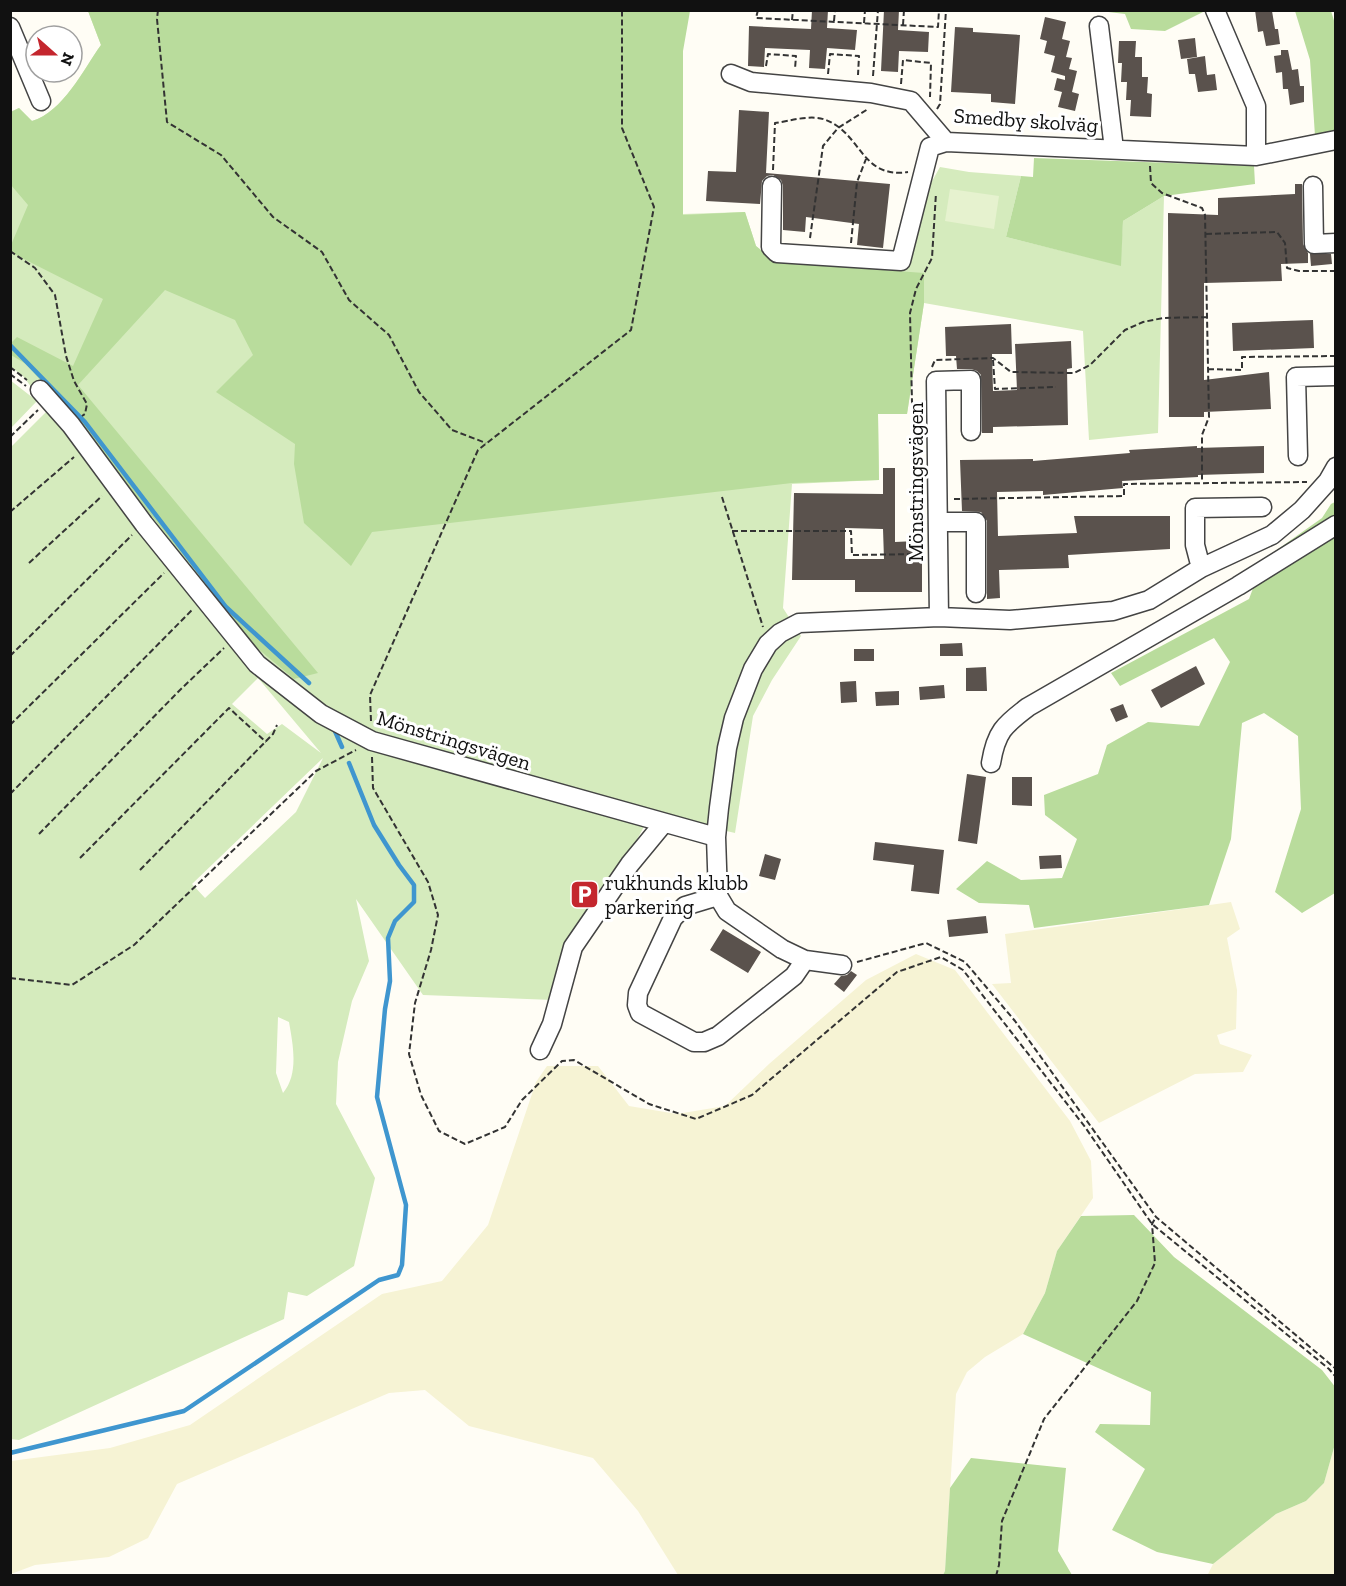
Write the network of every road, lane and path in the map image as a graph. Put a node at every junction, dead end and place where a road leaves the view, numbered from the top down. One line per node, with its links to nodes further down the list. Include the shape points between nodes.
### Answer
1 (158, 10): 57 (path, via 167,122 221,155 273,218 322,252 349,300 389,335 419,392 452,430)
2 (622, 10): 57 (path, via 622,128 654,207 631,330)
3 (758, 10): 12 (path, via 756,18)
4 (793, 10): 12 (path)
5 (835, 10): 13 (path)
6 (865, 10): 14 (path)
7 (878, 10): 15 (path)
8 (904, 10): 16 (path)
9 (939, 10): 16 (path, via 938,27)
10 (946, 10): 26 (path, via 940,104)
11 (1215, 10): 32 (street, via 1256,106)
12 (792, 20): 13 (path)
13 (834, 21): 14 (path)
14 (864, 22): 15 (path)
15 (878, 23): 16 (path); 23 (path)
16 (903, 25)
17 (1099, 26): 30 (street)
18 (10, 27): 25 (street)
19 (731, 74): 20 (street, Smedby skolväg)
20 (765, 84): 21 (street, Smedby skolväg); 21 (path, via 768,54 786,55 796,56)
21 (793, 86): 22 (street, Smedby skolväg)
22 (826, 89): 23 (street, Smedby skolväg); 23 (path, via 830,54 859,56)
23 (864, 92): 24 (street, Smedby skolväg); 27 (path, via 868,109)
24 (899, 99): 26 (street, Smedby skolväg, via 911,101); 26 (path, via 903,60 931,63)
25 (41, 101)
26 (925, 115): 29 (street, Smedby skolväg)
27 (838, 128): 33 (path); 35 (path, via 825,119 775,123); 41 (path, via 823,146)
28 (1335, 140): 32 (street, Smedby skolväg)
29 (946, 141): 30 (street, Smedby skolväg); 34 (street, via 930,147)
30 (1114, 149): 31 (street, Smedby skolväg)
31 (1151, 151): 32 (street, Smedby skolväg); 38 (path, via 1151,183 1162,193 1202,208)
32 (1256, 156)
33 (866, 159): 34 (path, via 884,171 905,172); 42 (path, via 857,182)
34 (925, 167): 42 (street, via 901,261)
35 (772, 186): 41 (street, via 771,247 777,254)
36 (1313, 186): 39 (street, via 1314,244)
37 (936, 192): 54 (path, via 932,258 916,288 910,313 912,402)
38 (1206, 234): 43 (path, via 1277,232 1285,243 1287,268); 44 (path)
39 (1335, 243)
40 (10, 251): 53 (path, via 34,268 55,296 66,356 87,404)
41 (808, 255): 42 (street)
42 (850, 258)
43 (1335, 271)
44 (1207, 317): 46 (path, via 1143,322 1125,330 1090,365 1074,373 1011,372); 48 (path)
45 (1335, 356): 48 (path, via 1242,357 1242,370)
46 (993, 358): 50 (path, via 935,360 932,365); 51 (path, via 995,389)
47 (10, 367): 52 (path)
48 (1208, 369): 61 (path, via 1209,417 1202,435)
49 (1335, 376): 59 (street, via 1296,377)
50 (936, 381): 55 (street, Mönstringsvägen, via 970,380); 64 (street, Mönstringsvägen)
51 (1056, 387)
52 (44, 394): 56 (path); 58 (street, Mönstringsvägen)
53 (85, 414)
54 (922, 428)
55 (971, 431)
56 (10, 438)
57 (487, 443): 83 (path, via 478,450 370,695)
58 (86, 446): 62 (street, Mönstringsvägen); 66 (path)
59 (1298, 456)
60 (1332, 474): 61 (path); 74 (street, via 1302,510 1272,535)
61 (1202, 482): 64 (path, via 1124,484 1124,496)
62 (114, 484): 68 (street, Mönstringsvägen); 73 (path)
63 (722, 497): 70 (path)
64 (937, 500): 67 (street, Mönstringsvägen)
65 (1262, 507): 74 (street, via 1196,508 1195,545)
66 (10, 512)
67 (938, 522): 75 (street, via 976,522); 77 (street, Mönstringsvägen)
68 (144, 524): 72 (street, Mönstringsvägen); 80 (path)
69 (1335, 525): 85 (street, via 1238,586 1028,706 1003,728 995,742)
70 (732, 531): 71 (path, via 851,531 852,555); 78 (path)
71 (927, 554)
72 (175, 562): 76 (street, Mönstringsvägen); 81 (path)
73 (29, 563)
74 (1201, 568): 77 (street, via 1149,600 1113,611 1010,620)
75 (976, 593)
76 (205, 597): 83 (street, Mönstringsvägen, via 257,664 321,714); 86 (path)
77 (939, 617): 78 (street, via 799,624)
78 (768, 644): 89 (street, via 753,669 734,718)
79 (226, 646): 88 (path)
80 (10, 656)
81 (10, 725)
82 (278, 725): 84 (path)
83 (372, 741): 87 (street, Mönstringsvägen); 95 (path, via 316,771 134,945 72,984); 98 (path, via 373,788 428,882 438,915 415,1003 409,1054 421,1095 439,1131 465,1144 505,1127 522,1100 562,1061 574,1060 649,1104 696,1119 752,1095 897,972 941,957 963,970 1085,1127)
84 (266, 742): 90 (path, via 229,708); 91 (path)
85 (991, 763)
86 (10, 794)
87 (663, 824): 89 (street, Mönstringsvägen); 96 (street, via 630,864 573,947 552,1024)
88 (39, 834)
89 (716, 837): 92 (street)
90 (80, 858)
91 (140, 870)
92 (718, 896): 93 (street, via 727,911); 93 (street, via 685,906 673,918 638,993 640,1013 694,1042 704,1042 718,1036 794,976)
93 (805, 960): 94 (street)
94 (842, 965): 97 (path, via 926,943 965,962 1015,1021)
95 (10, 978)
96 (540, 1050)
97 (1156, 1217): 98 (path); 99 (path)
98 (1152, 1224): 100 (path); 101 (path, via 1155,1263 1137,1301 1044,1419 1002,1521)
99 (1335, 1369)
100 (1335, 1377)
101 (996, 1575)

